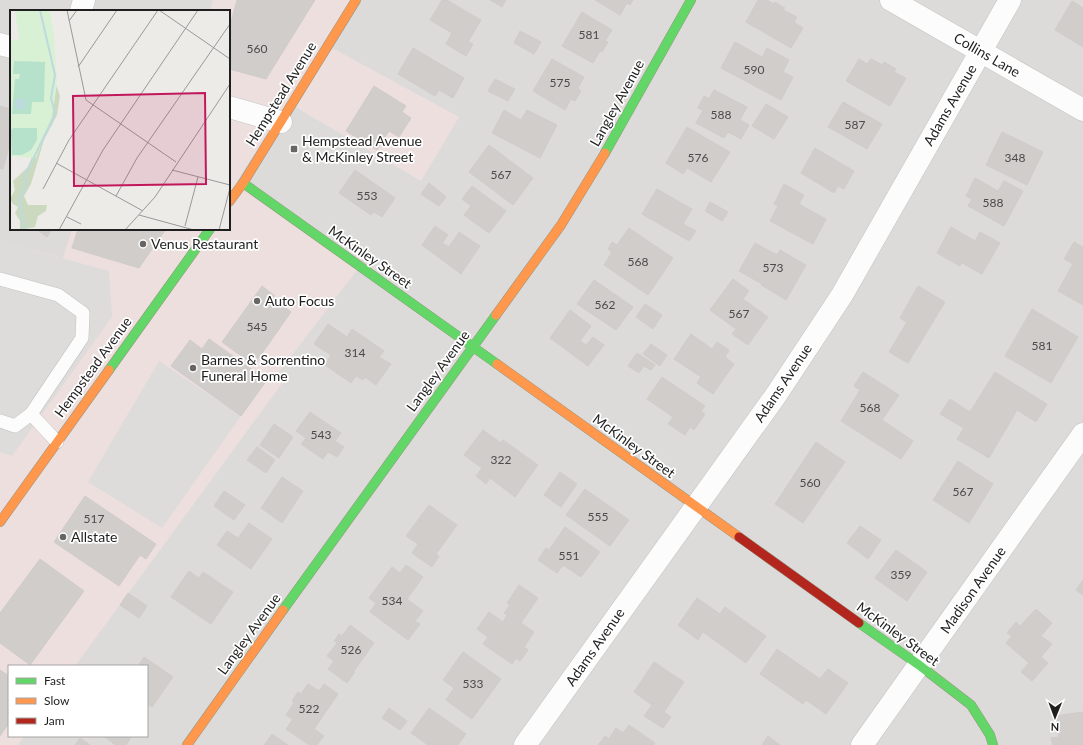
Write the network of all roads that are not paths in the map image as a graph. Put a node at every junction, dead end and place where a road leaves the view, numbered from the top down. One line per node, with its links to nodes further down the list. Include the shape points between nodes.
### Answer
1 (84, 0): 6 (street)
2 (356, 0): 12 (street, Hempstead Avenue)
3 (691, 0): 17 (street, Langley Avenue, via 599,164 561,225)
4 (891, 0): 9 (street, Collins Lane)
5 (1010, 0): 9 (street, Adams Avenue)
6 (81, 10)
7 (0, 44): 8 (street)
8 (10, 47)
9 (981, 51): 11 (street, Collins Lane); 22 (street, Adams Avenue, via 842,295 776,395)
10 (230, 107): 12 (street)
11 (1083, 110)
12 (281, 122): 13 (street, Hempstead Avenue)
13 (242, 183): 14 (street, Hempstead Avenue); 17 (street, McKinley Street)
14 (230, 201)
15 (209, 230): 21 (street, Hempstead Avenue)
16 (0, 279): 18 (lane, via 58,295 83,313 82,338)
17 (472, 347): 22 (street, McKinley Street); 25 (street, Langley Avenue)
18 (31, 414): 19 (lane, via 15,426); 21 (lane)
19 (0, 421)
20 (1083, 434): 24 (street, Madison Avenue)
21 (57, 442): 23 (street, Hempstead Avenue)
22 (695, 507): 24 (street, McKinley Street); 26 (street, Adams Avenue)
23 (0, 522)
24 (919, 666): 27 (street, Madison Avenue); 28 (street, McKinley Street, via 971,705 990,734)
25 (187, 745)
26 (525, 745)
27 (862, 745)
28 (993, 745)

